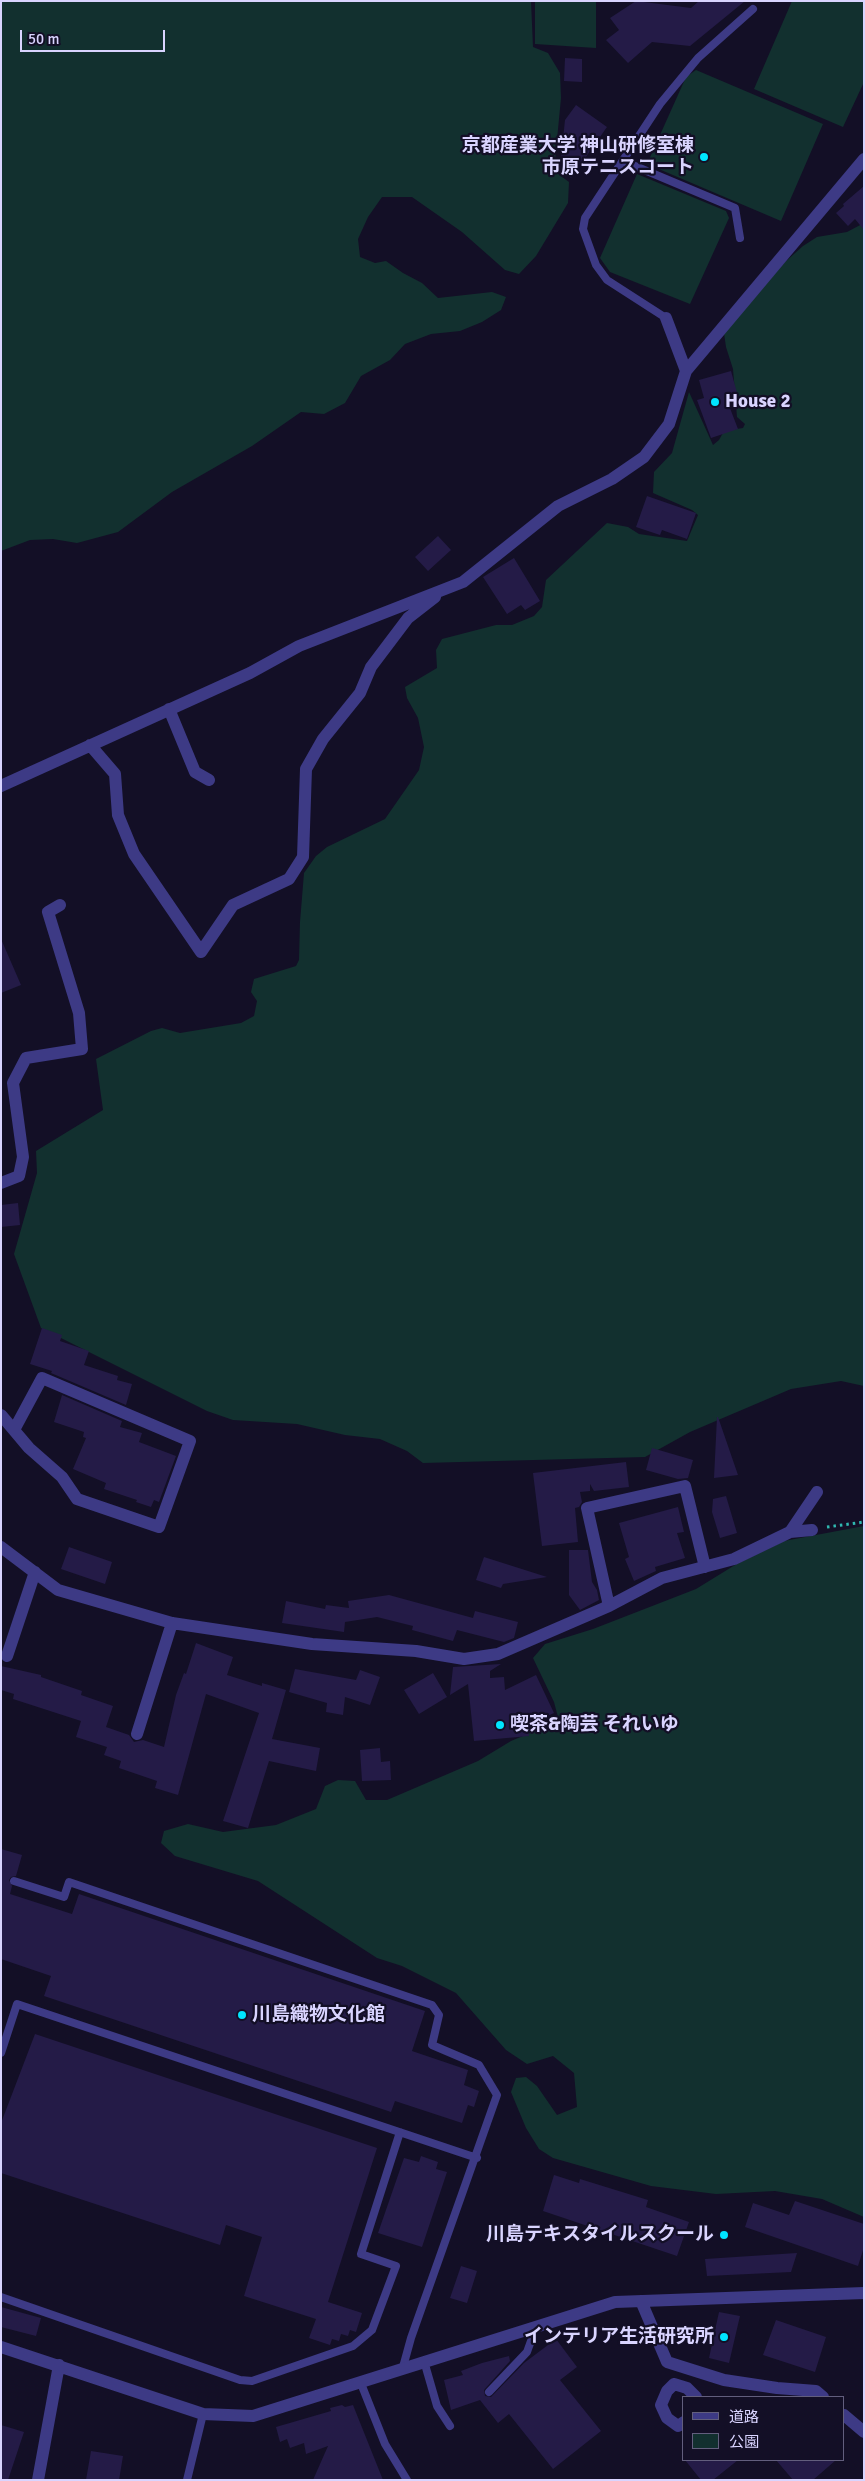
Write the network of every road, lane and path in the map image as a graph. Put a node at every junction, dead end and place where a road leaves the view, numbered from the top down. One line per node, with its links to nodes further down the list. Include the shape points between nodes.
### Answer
1 (754, 9): 3 (lane, via 698,58 660,104)
2 (864, 159): 6 (street)
3 (623, 161): 4 (lane, via 735,208); 5 (lane, via 585,218 583,229 596,265 607,280)
4 (740, 238)
5 (666, 318): 6 (street)
6 (686, 371): 7 (street, via 669,424 644,457 612,479 558,506 463,582)
7 (444, 589): 8 (street, via 298,646); 9 (street, via 408,618 371,667 360,693 323,739 306,769 303,857 289,879 233,905 201,952 134,854 118,815 115,774)
8 (169, 709): 9 (street); 10 (street, via 195,772)
9 (90, 745): 11 (street)
10 (209, 780)
11 (1, 786)
12 (60, 905): 13 (street, via 48,912 79,1012 82,1049 26,1058 13,1083 23,1157 18,1176)
13 (1, 1183)
14 (1, 1415): 15 (street)
15 (14, 1430): 15 (street, via 62,1477 77,1499 159,1526 190,1441 42,1378)
16 (817, 1492): 19 (street)
17 (864, 1522): 18 (path)
18 (812, 1530): 19 (street)
19 (790, 1532): 21 (street, via 734,1559)
20 (1, 1547): 22 (street)
21 (705, 1566): 23 (street, via 662,1578); 23 (street, via 685,1486 587,1508)
22 (35, 1572): 24 (street, via 58,1590); 25 (street)
23 (610, 1606): 24 (street, via 498,1654 464,1659 416,1651 312,1644)
24 (172, 1622): 26 (street)
25 (7, 1656)
26 (137, 1734)
27 (14, 1881): 30 (lane, via 64,1897 69,1882 432,2005 439,2015 432,2045 479,2065 497,2095)
28 (1, 2053): 29 (lane, via 17,2004)
29 (400, 2132): 30 (lane); 32 (lane, via 361,2254 396,2266 372,2330 353,2346 252,2381 240,2380)
30 (477, 2158): 39 (lane)
31 (864, 2293): 33 (street)
32 (1, 2297)
33 (641, 2301): 34 (street, via 615,2302); 37 (street)
34 (536, 2327): 36 (street); 42 (lane, via 527,2352)
35 (1, 2347): 38 (street)
36 (424, 2361): 39 (street); 48 (lane, via 437,2406)
37 (667, 2362): 41 (street); 44 (street, via 724,2380 816,2391)
38 (59, 2365): 45 (street); 50 (street)
39 (403, 2367): 40 (street)
40 (360, 2381): 45 (street, via 253,2416); 52 (lane, via 384,2444)
41 (674, 2384): 43 (street, via 687,2388); 47 (street, via 666,2391 661,2404 666,2418 678,2426)
42 (489, 2392)
43 (695, 2396)
44 (822, 2396)
45 (203, 2414): 51 (lane)
46 (845, 2416): 49 (street)
47 (682, 2423)
48 (450, 2426)
49 (864, 2432)
50 (38, 2480)
51 (187, 2480)
52 (407, 2480)

